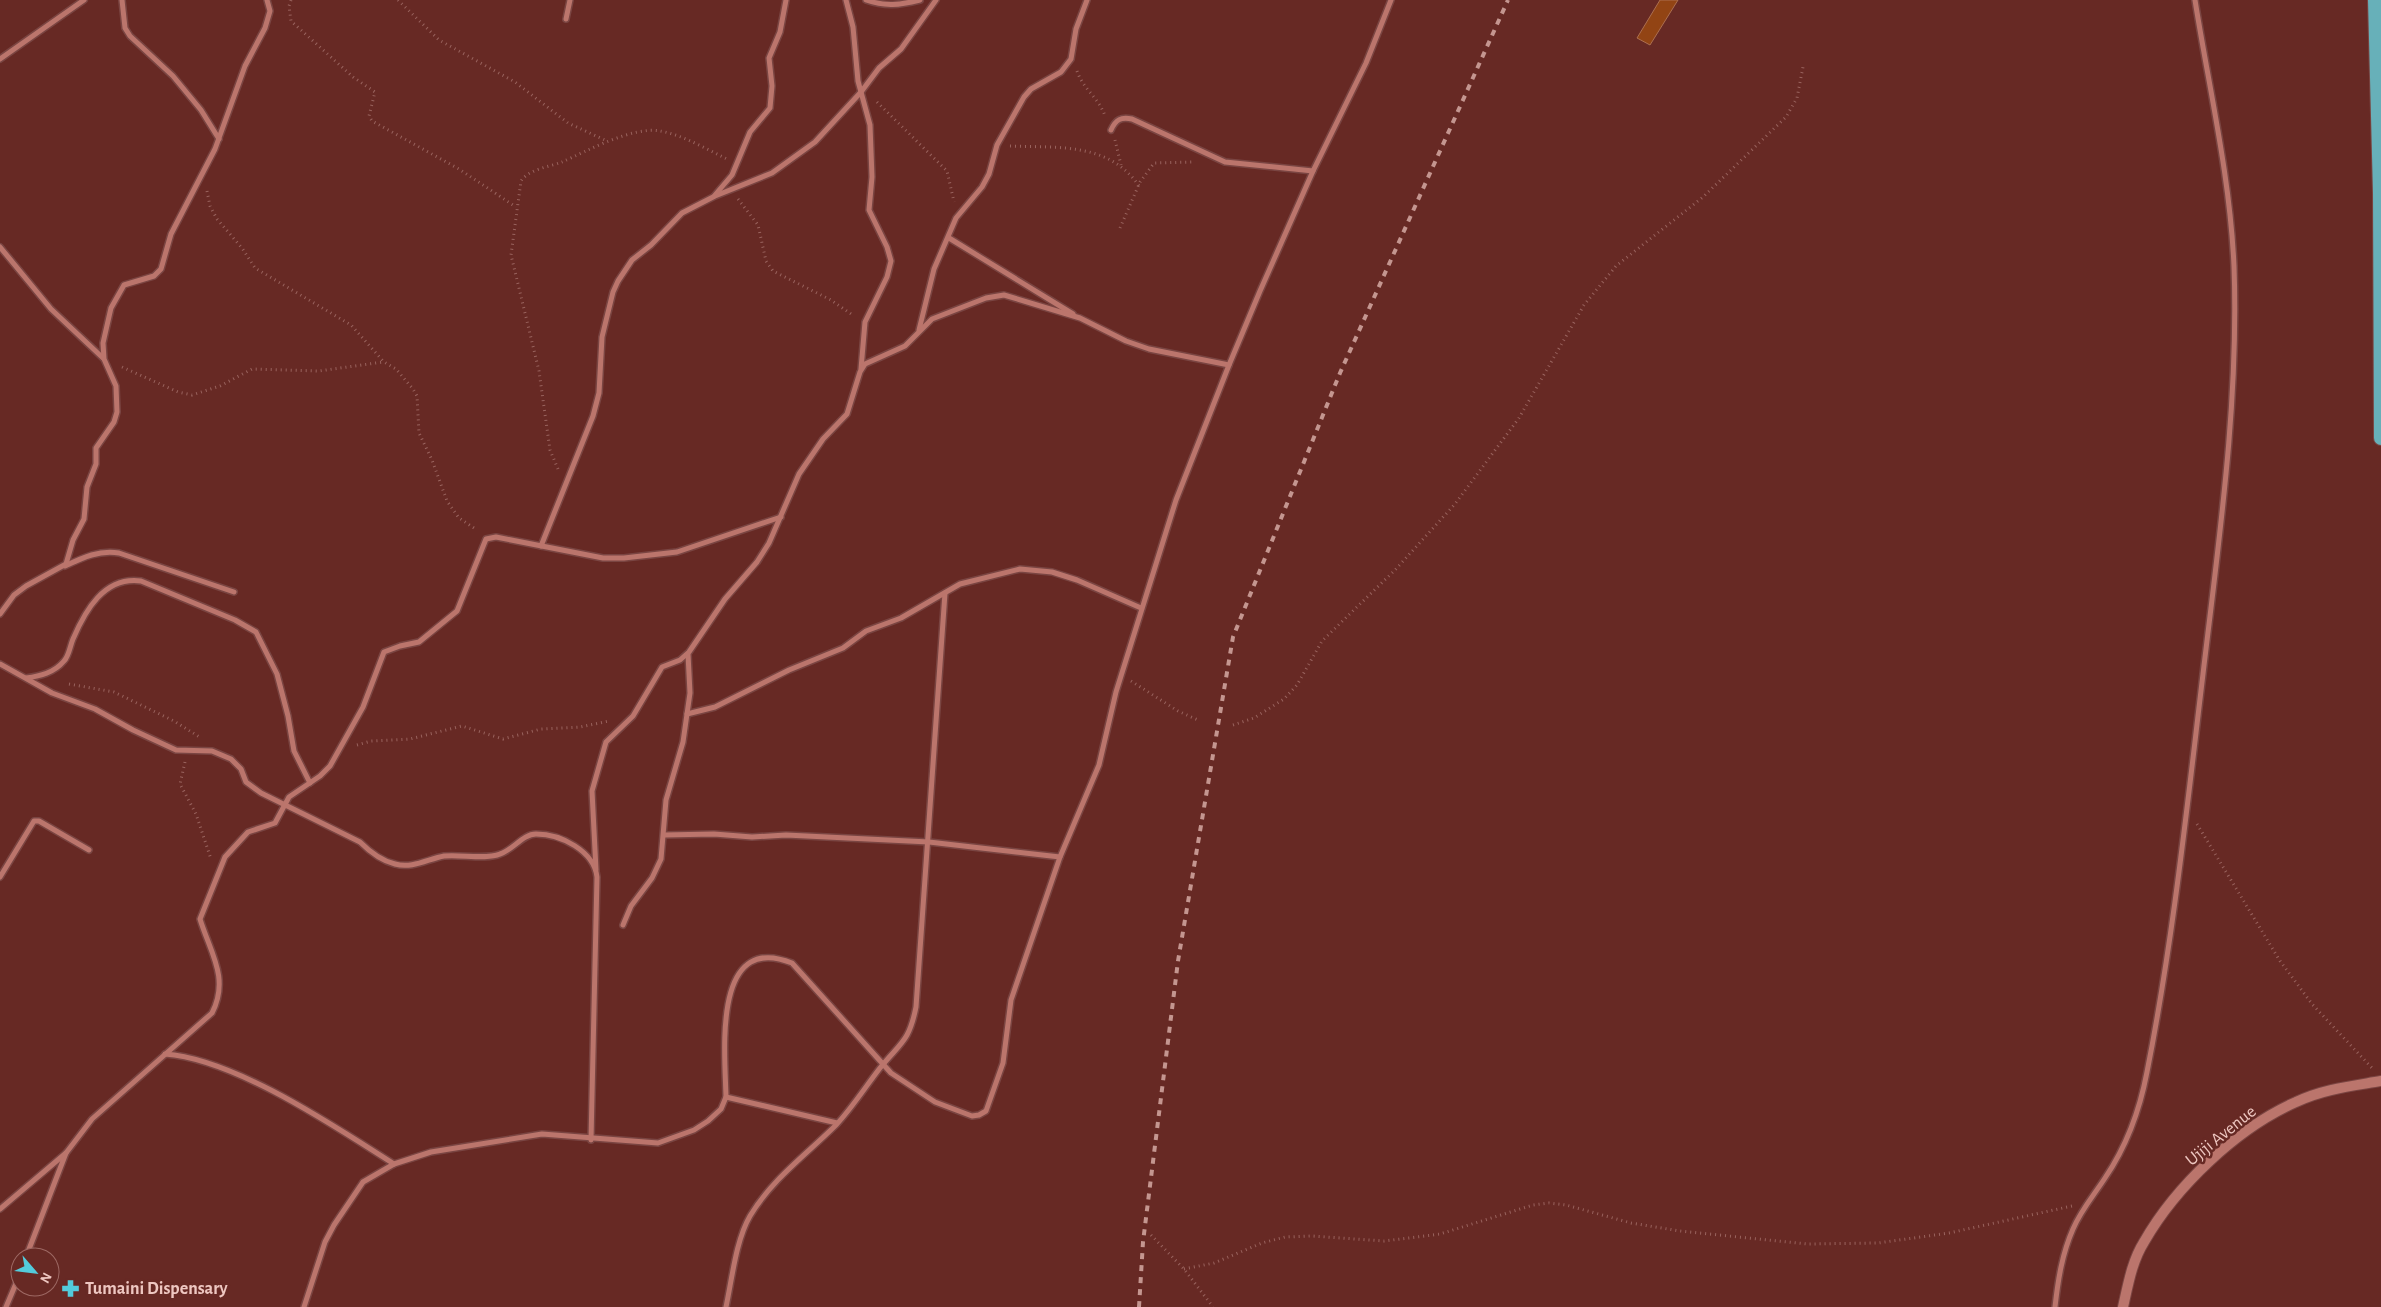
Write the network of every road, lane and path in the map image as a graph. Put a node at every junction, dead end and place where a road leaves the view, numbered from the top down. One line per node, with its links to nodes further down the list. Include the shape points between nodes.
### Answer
1 (84, 0): 18 (street)
2 (122, 0): 22 (street, via 125,28 130,36 173,76 201,110)
3 (267, 0): 22 (street, via 270,12 266,28 245,66)
4 (291, 0): 33 (path, via 291,20 304,35 352,77 375,92 369,116 372,121 459,169)
5 (398, 0): 23 (path, via 439,40 514,82 568,123)
6 (570, 0): 16 (street)
7 (786, 0): 25 (street, via 780,32 768,58 772,101 766,114 750,132)
8 (846, 0): 20 (street)
9 (866, 0): 10 (street, via 893,6)
10 (920, 0)
11 (936, 0): 20 (street, via 901,50 881,66)
12 (1086, 0): 17 (street, via 1076,29)
13 (1391, 0): 29 (street, via 1366,63)
14 (2195, 0): 69 (street, via 2224,167 2234,264 2234,342 2229,444)
15 (2375, 0): 45 (highway)
16 (566, 19)
17 (1072, 56): 21 (path, via 1081,82 1102,108); 24 (street, via 1061,72 1031,89 1024,97)
18 (0, 60)
19 (1803, 67): 63 (path, via 1797,98 1786,116 1704,197 1616,266 1596,288 1519,418 1455,504 1395,570 1322,641 1284,699 1254,718)
20 (862, 91): 31 (street, via 808,147 772,173); 34 (path, via 947,171); 40 (street, via 870,125 872,177 869,210 891,261 887,277 867,314)
21 (1111, 130): 26 (street, via 1119,119 1132,119); 27 (path)
22 (219, 139): 28 (street)
23 (608, 141): 25 (path, via 644,130 659,130); 33 (path, via 524,176)
24 (997, 145): 27 (path, via 1088,151); 34 (street, via 982,187)
25 (738, 162): 32 (street)
26 (1225, 162): 29 (street); 30 (path, via 1161,161 1150,168)
27 (1121, 165): 30 (path)
28 (206, 167): 41 (street, via 171,234 158,274 124,285 111,308 103,343); 42 (path, via 210,206 255,268 352,325)
29 (1313, 171): 43 (street)
30 (1139, 186): 35 (path)
31 (729, 190): 32 (street); 40 (path, via 758,226 766,261 773,271 843,307 856,318)
32 (715, 196): 46 (street, via 682,213 632,260 618,281 602,337 599,393)
33 (516, 207): 46 (path, via 512,264 539,371 553,460)
34 (956, 218): 36 (street)
35 (1120, 228)
36 (949, 238): 38 (street); 39 (street, via 934,269)
37 (0, 247): 41 (street, via 51,309)
38 (1080, 318): 39 (street, via 1004,295 945,313); 43 (street, via 1149,349)
39 (919, 331): 44 (street, via 905,346 865,364)
40 (862, 335): 44 (street)
41 (104, 359): 42 (path, via 188,395 220,386 252,369 318,371); 50 (street, via 116,386 117,412 96,448 94,474 87,487 86,512)
42 (384, 362): 48 (path, via 396,369 417,396 419,433 447,501 459,518)
43 (1229, 365): 53 (street, via 1176,500)
44 (860, 372): 47 (street, via 847,414 823,439 799,474)
45 (2381, 438)
46 (567, 480): 49 (street)
47 (781, 517): 49 (street, via 677,552 653,555 603,558); 55 (street, via 757,562 725,599)
48 (488, 538): 49 (street); 64 (street, via 483,543 457,611 419,642 384,652 363,707)
49 (541, 546)
50 (62, 567): 51 (street, via 90,554 107,551); 54 (street, via 14,595)
51 (234, 592)
52 (945, 592): 53 (street, via 974,580 1030,568 1077,580); 61 (street, via 901,618 866,631 843,648 789,670 715,707); 71 (street)
53 (1141, 608): 57 (street)
54 (0, 614)
55 (688, 654): 60 (street, via 662,666); 61 (street, via 691,684)
56 (0, 664): 59 (street)
57 (1122, 675): 62 (path); 73 (street, via 1099,765)
58 (34, 677): 59 (street); 66 (path, via 114,692 185,728); 67 (street, via 55,670 65,660 86,611 98,596 126,581 141,581 256,632 277,674 294,751)
59 (26, 678): 65 (street, via 176,750)
60 (636, 712): 64 (path, via 599,724 542,729 503,739 462,726 410,739 371,741); 74 (street, via 606,742 594,776)
61 (687, 714): 70 (street, via 683,742 666,800)
62 (1200, 720)
63 (1232, 725)
64 (340, 748): 67 (street, via 330,766)
65 (188, 750): 66 (street); 75 (path, via 180,784 196,814)
66 (223, 755): 68 (street, via 237,763 248,784)
67 (310, 783): 68 (street, via 289,797)
68 (285, 806): 74 (street, via 360,842 371,853 396,864 417,864 444,856 499,855 536,834 573,845 590,859); 75 (street, via 275,823 246,834 225,857)
69 (2188, 808): 80 (path, via 2280,961 2312,1004); 87 (street, via 2160,1005 2146,1077 2136,1115 2121,1149)
70 (664, 835): 71 (street, via 786,835); 77 (street, via 658,867 631,906)
71 (929, 842): 73 (street); 79 (street, via 913,1024 906,1040)
72 (88, 850): 76 (street, via 34,821)
73 (1060, 857): 79 (street, via 1011,1000 1003,1063 986,1111 972,1116 936,1102)
74 (596, 870): 84 (street)
75 (217, 873): 78 (street, via 200,919 220,970 218,998 212,1013)
76 (0, 877)
77 (623, 925)
78 (165, 1054): 85 (street, via 92,1119); 86 (street, via 210,1062 259,1085 331,1124)
79 (882, 1065): 82 (street, via 792,963 763,956 740,972 731,993 724,1024); 83 (street)
80 (2374, 1070)
81 (2381, 1081): 96 (main road, Ujiji Avenue, via 2334,1088 2296,1102 2258,1122 2211,1160 2169,1205 2143,1243 2129,1279)
82 (726, 1097): 83 (street); 84 (street, via 721,1109 708,1121 694,1130 658,1143)
83 (837, 1123): 93 (street, via 783,1175 750,1216 744,1228)
84 (590, 1140): 86 (street, via 542,1134 431,1152)
85 (66, 1153): 88 (street); 90 (street)
86 (394, 1164): 92 (street, via 363,1182 334,1225 325,1242)
87 (2087, 1203): 91 (path, via 1896,1241 1807,1244 1680,1231 1549,1203 1440,1234 1410,1238 1384,1241 1285,1237 1214,1263); 95 (street, via 2064,1251)
88 (0, 1209)
89 (1151, 1234): 91 (path)
90 (30, 1247)
91 (1184, 1269): 94 (path)
92 (304, 1307)
93 (726, 1307)
94 (1213, 1307)
95 (2055, 1307)
96 (2123, 1307)

